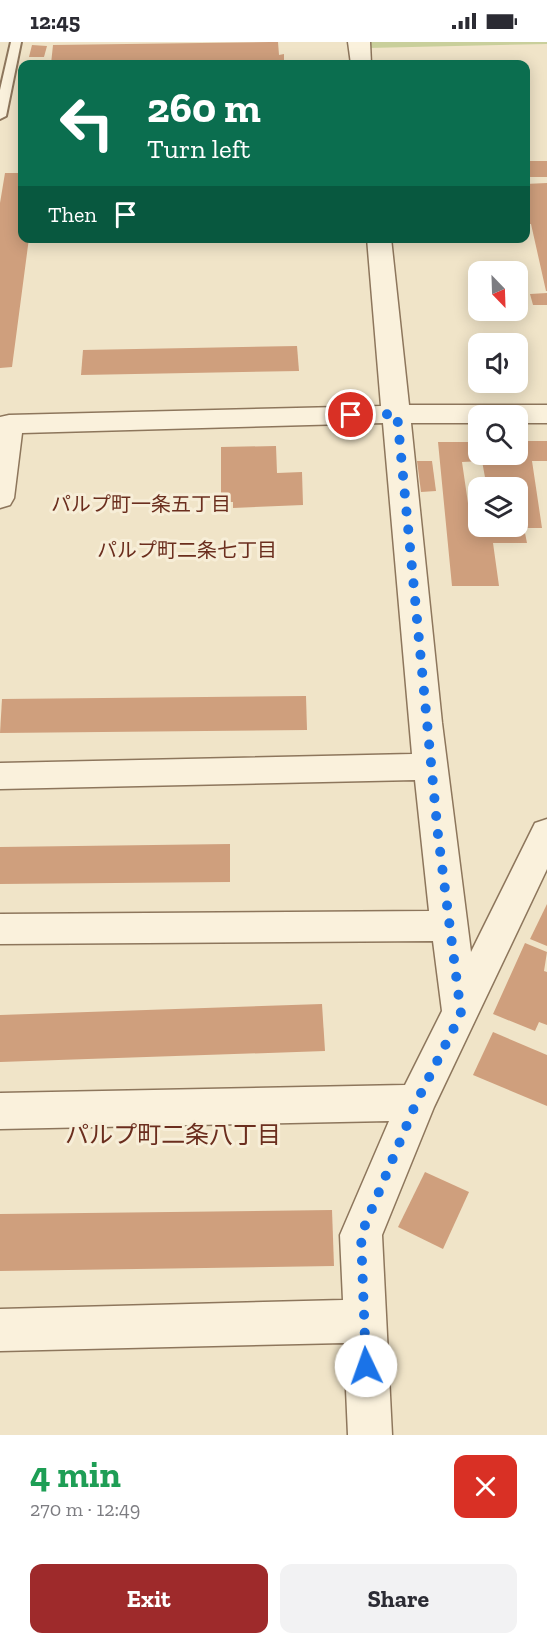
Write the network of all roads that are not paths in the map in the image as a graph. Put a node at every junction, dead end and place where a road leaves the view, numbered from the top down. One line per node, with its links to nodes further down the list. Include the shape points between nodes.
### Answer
1 (16, 42): 4 (lane)
2 (359, 42): 3 (street)
3 (361, 60)
4 (0, 115)
5 (380, 243): 6 (street)
6 (397, 414): 7 (street); 8 (street, via 9,424); 9 (street)
7 (547, 414)
8 (0, 498)
9 (431, 767): 10 (street); 12 (street)
10 (0, 776)
11 (547, 833): 14 (street)
12 (448, 926): 13 (street); 14 (street)
13 (0, 929)
14 (461, 1014): 15 (street)
15 (416, 1103): 16 (street); 17 (street, via 361,1235)
16 (0, 1111)
17 (363, 1321): 18 (street); 19 (street)
18 (0, 1330)
19 (370, 1435)

